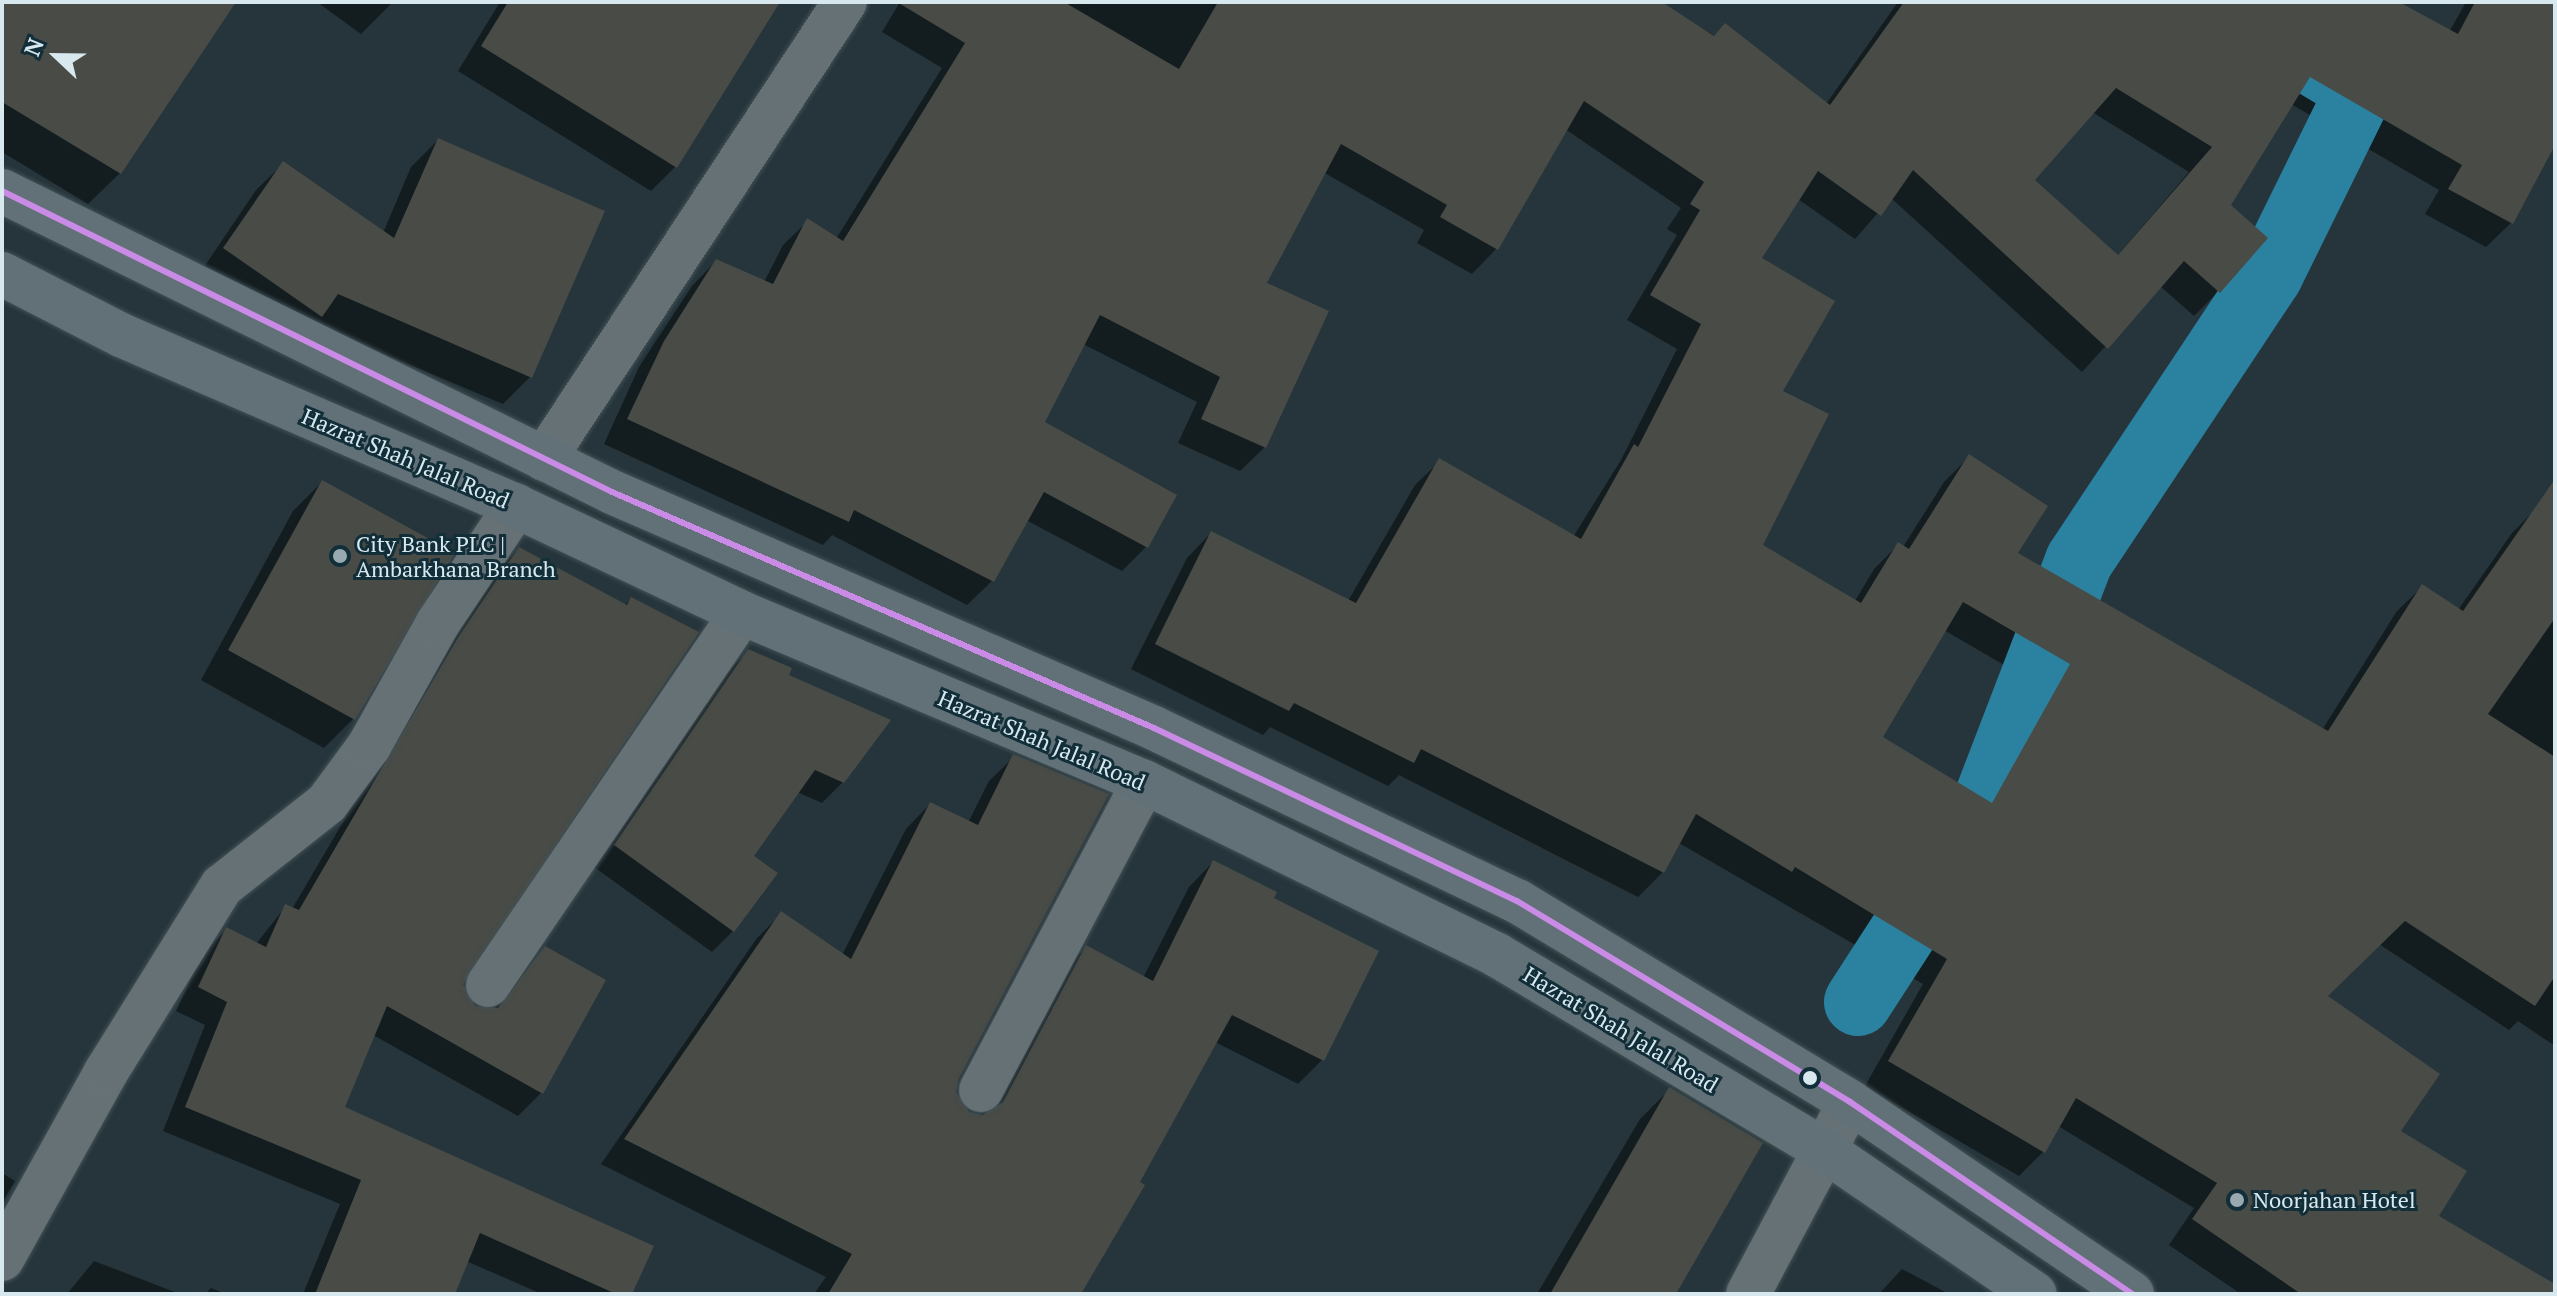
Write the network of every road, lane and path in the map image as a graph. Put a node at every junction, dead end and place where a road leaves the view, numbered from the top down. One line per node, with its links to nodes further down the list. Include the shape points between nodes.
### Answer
1 (845, 2): 4 (street)
2 (2, 191): 4 (main road)
3 (2, 274): 5 (main road, Hazrat Shah Jalal Road, via 121,335)
4 (544, 459): 10 (main road, via 1154,728 1517,901)
5 (516, 506): 6 (main road, Hazrat Shah Jalal Road); 12 (street, via 438,623 369,746 327,803 222,886 106,1072)
6 (742, 613): 7 (main road, Hazrat Shah Jalal Road); 8 (street)
7 (1144, 782): 9 (street); 11 (main road, Hazrat Shah Jalal Road, via 1497,955)
8 (488, 985)
9 (981, 1090)
10 (1850, 1102): 11 (street); 15 (main road)
11 (1824, 1150): 13 (street); 14 (main road, Hazrat Shah Jalal Road)
12 (2, 1259)
13 (1748, 1294)
14 (2035, 1294)
15 (2132, 1294)

